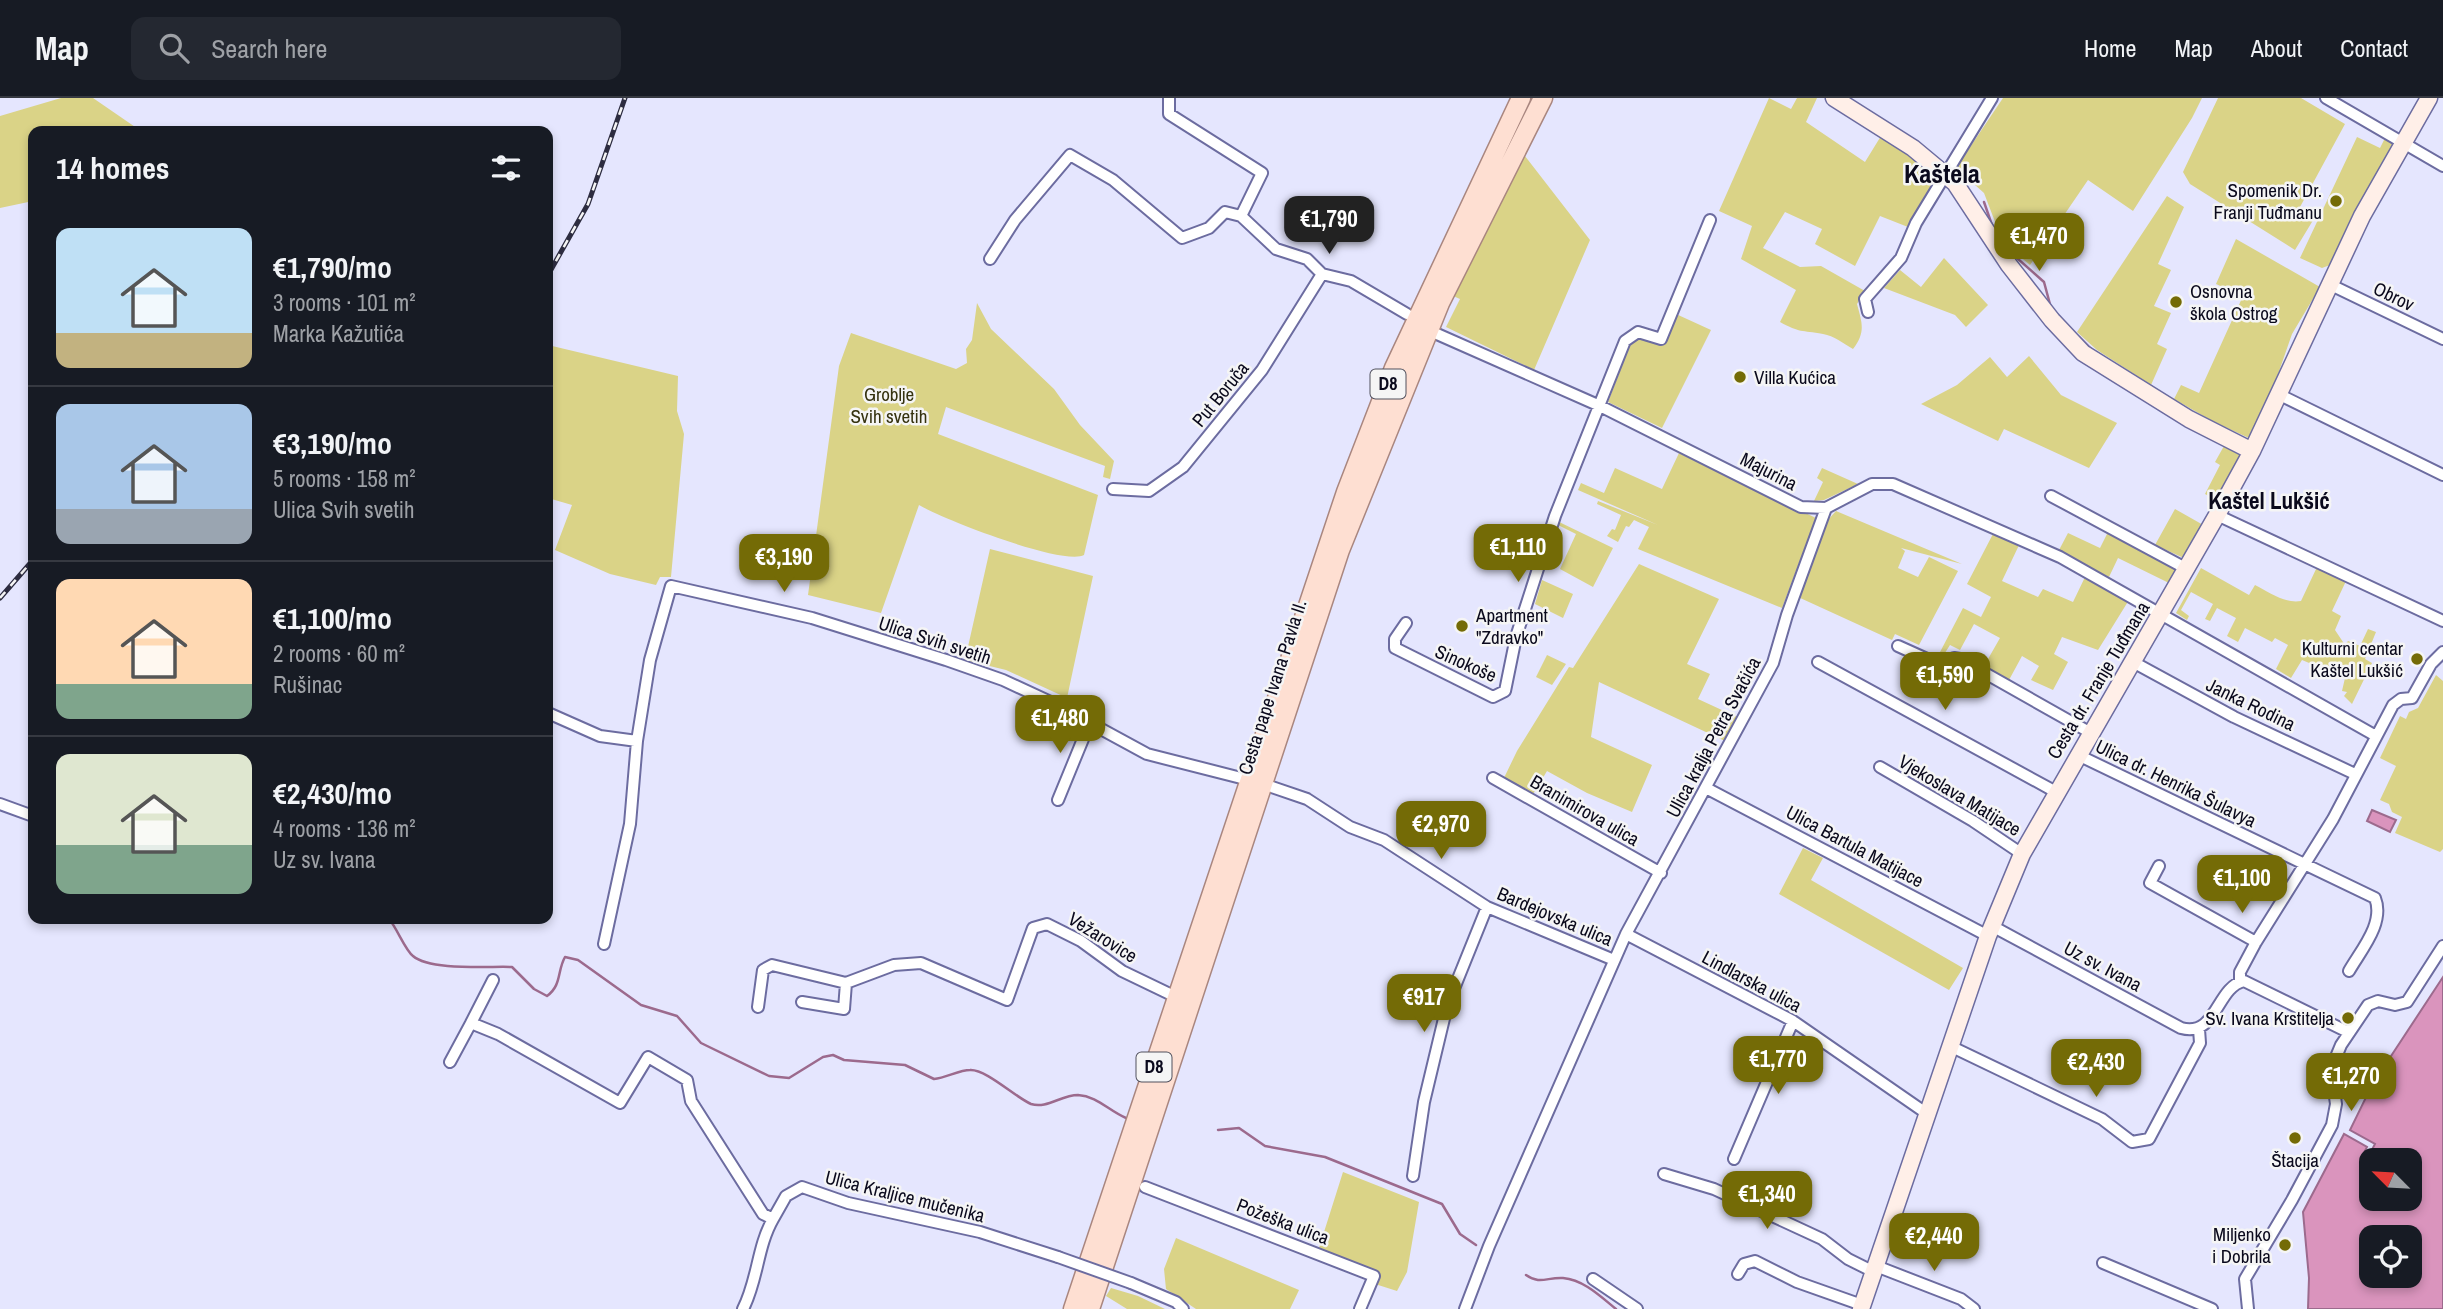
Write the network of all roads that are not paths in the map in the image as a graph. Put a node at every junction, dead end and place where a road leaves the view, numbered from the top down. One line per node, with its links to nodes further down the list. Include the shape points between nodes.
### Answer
1 (1169, 98): 11 (street, via 1169,114 1262,173)
2 (1521, 98): 45 (main road, Cesta pape Ivana Pavla II. / D8, via 1394,368 1346,492)
3 (1543, 98): 45 (main road, Cesta pape Ivana Pavla II. / D8, via 1410,372)
4 (1834, 98): 10 (main road)
5 (1992, 98): 10 (street)
6 (2326, 98): 8 (street)
7 (2429, 98): 8 (main road, Cesta dr. Franje Tuđmana)
8 (2399, 141): 9 (street); 15 (main road, Cesta dr. Franje Tuđmana, via 2360,214)
9 (2443, 166)
10 (1945, 173): 16 (street, via 1901,258 1865,299); 22 (main road, via 1981,218 2009,265 2083,353 2189,419)
11 (1241, 216): 13 (street, via 1225,212 1209,228 1182,238 1113,180 1070,155 1015,220); 14 (street, via 1276,249 1307,259)
12 (1710, 220): 21 (street, via 1661,339 1639,331 1625,341)
13 (990, 259)
14 (1322, 274): 17 (street, via 1351,281); 24 (street, Put Boruča, via 1262,370 1182,467 1149,491)
15 (2331, 285): 19 (street, Obrov); 20 (main road, Cesta dr. Franje Tuđmana)
16 (1868, 312)
17 (1407, 314)
18 (1437, 334): 21 (street, Majurina)
19 (2443, 339)
20 (2278, 394): 22 (main road, Cesta dr. Franje Tuđmana); 23 (street)
21 (1600, 406): 26 (street, Majurina, via 1801,507); 31 (street, Sinokoše, via 1555,516 1516,637 1505,691 1493,697 1395,648 1395,639)
22 (2252, 451): 27 (main road, Cesta dr. Franje Tuđmana)
23 (2443, 475)
24 (1112, 489)
25 (2051, 496): 28 (street)
26 (1826, 508): 29 (street, via 1872,484 1893,484 2060,557); 46 (street, Ulica kralja Petra Svačića, via 1773,663)
27 (2217, 515): 28 (main road, Cesta dr. Franje Tuđmana); 30 (street)
28 (2187, 569): 29 (main road, Cesta dr. Franje Tuđmana)
29 (2162, 614): 35 (main road, Cesta dr. Franje Tuđmana); 39 (street)
30 (2443, 621)
31 (1406, 622)
32 (1898, 646): 38 (street, via 1938,664 1960,659)
33 (2441, 654): 39 (street, via 2412,698 2395,701)
34 (1818, 662): 47 (street)
35 (2133, 662): 38 (main road, Cesta dr. Franje Tuđmana); 43 (street, Janka Rodina, via 2234,717)
36 (553, 715): 40 (street, via 600,736)
37 (1090, 722): 40 (street, Ulica Svih svetih, via 1003,680 946,660 804,616 671,586 650,660); 45 (street, Ulica Svih svetih, via 1147,754); 48 (street)
38 (2091, 733): 41 (main road, Cesta dr. Franje Tuđmana)
39 (2376, 736): 43 (street)
40 (636, 741): 59 (street, Ulica Svih svetih, via 630,824)
41 (2078, 755): 47 (main road, Cesta dr. Franje Tuđmana); 52 (street, Ulica dr. Henrika Šulavya)
42 (1880, 767): 51 (street, Vjekoslava Matijace)
43 (2355, 774): 52 (street)
44 (1493, 778): 54 (street, Branimirova ulica)
45 (1256, 782): 55 (street, Bardejovska ulica, via 1307,799 1350,827 1384,840); 66 (main road, Cesta pape Ivana Pavla II. / D8); 88 (main road, Cesta pape Ivana Pavla II. / D8)
46 (1706, 788): 54 (street, Ulica kralja Petra Svačića); 56 (street, Ulica Bartula Matijace)
47 (2056, 792): 51 (main road, Cesta dr. Franje Tuđmana)
48 (1058, 800)
49 (0, 804): 50 (street)
50 (28, 814)
51 (2022, 854): 56 (main road, Cesta dr. Franje Tuđmana)
52 (2304, 864): 58 (street); 62 (street, Ulica dr. Henrika Šulavya, via 2375,898 2379,907 2376,924)
53 (2159, 866): 58 (street, via 2150,883)
54 (1661, 873): 57 (street, Ulica kralja Petra Svačića)
55 (1487, 907): 61 (street, Bardejovska ulica); 78 (street, via 1447,1006 1424,1102)
56 (1990, 931): 71 (street, Uz sv. Ivana, via 2181,1028); 73 (main road, Cesta dr. Franje Tuđmana)
57 (1626, 934): 61 (street); 69 (street, Lindlarska ulica)
58 (2256, 942): 64 (street, via 2240,972)
59 (604, 944)
60 (2443, 946): 72 (street, via 2407,1002 2374,1002)
61 (1614, 960): 91 (street)
62 (2349, 971)
63 (493, 980): 70 (street)
64 (2240, 982): 71 (street); 72 (street, via 2253,984)
65 (846, 983): 66 (street, Vežarovice, via 894,965 921,963 1007,1000 1033,928 1047,924 1081,941 1122,971); 67 (street, via 844,1009); 68 (street, via 772,965 763,970)
66 (1176, 997): 87 (main road, Cesta pape Ivana Pavla II. / D8)
67 (802, 1002)
68 (758, 1007)
69 (1793, 1021): 75 (street, Lindlarska ulica); 76 (street)
70 (471, 1023): 74 (street); 80 (street, via 620,1103 648,1057 687,1080 691,1101 716,1141 763,1214)
71 (2199, 1029): 73 (street, via 2200,1042 2149,1139 2132,1142 2102,1119)
72 (2348, 1031): 95 (street, via 2332,1063 2336,1104 2332,1125 2245,1279)
73 (1952, 1047): 75 (main road, Cesta dr. Franje Tuđmana)
74 (450, 1062)
75 (1926, 1113): 82 (main road, Cesta dr. Franje Tuđmana)
76 (1734, 1159)
77 (1664, 1174): 82 (street, via 1714,1189 1822,1238 1848,1259)
78 (1413, 1176)
79 (1145, 1187): 90 (street, Požeška ulica, via 1374,1276)
80 (774, 1219): 86 (street, Ulica Kraljice mučenika, via 762,1239 752,1291); 89 (street, Ulica Kraljice mučenika, bridge, via 786,1196 802,1187 848,1203 980,1232 1130,1283)
81 (2103, 1263): 94 (street)
82 (1875, 1269): 85 (main road, Cesta dr. Franje Tuđmana); 93 (street, via 1961,1299)
83 (1738, 1274): 85 (street, via 1744,1264 1755,1261)
84 (1593, 1279): 92 (street)
85 (1862, 1307)
86 (743, 1309)
87 (1073, 1309)
88 (1090, 1309)
89 (1183, 1309)
90 (1360, 1309)
91 (1465, 1309)
92 (1637, 1309)
93 (1974, 1309)
94 (2212, 1309)
95 (2248, 1309)

